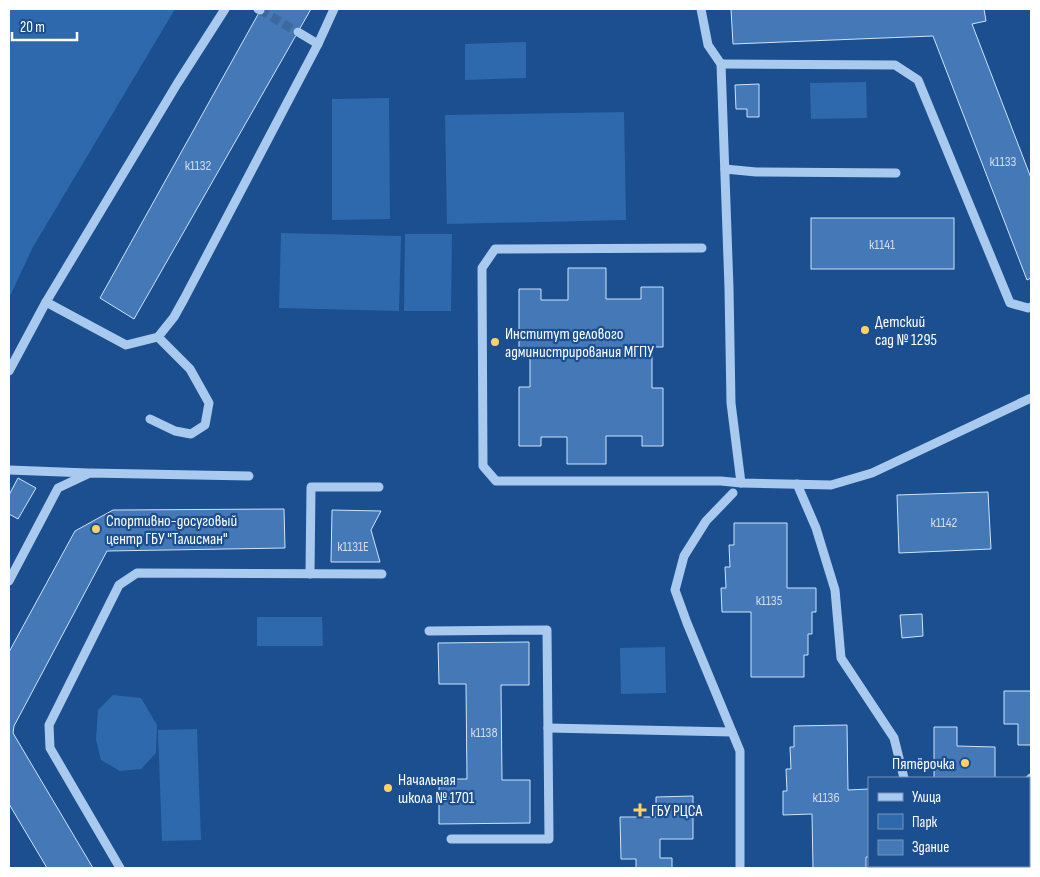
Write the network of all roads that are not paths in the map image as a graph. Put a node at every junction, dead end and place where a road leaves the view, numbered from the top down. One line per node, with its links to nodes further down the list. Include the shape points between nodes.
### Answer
1 (225, 9): 10 (street)
2 (334, 9): 5 (street)
3 (701, 9): 6 (street, via 708,45)
4 (298, 32): 5 (street)
5 (318, 44): 12 (street, via 174,317)
6 (721, 64): 7 (street); 11 (street, via 895,65 918,80 1010,304)
7 (725, 169): 8 (street); 19 (street, via 731,403)
8 (896, 173)
9 (702, 248): 19 (street, via 495,249 482,268 483,466 496,481)
10 (46, 302): 12 (street, via 126,345); 13 (street)
11 (1031, 307)
12 (158, 337): 15 (street, via 190,369 209,403 204,425 191,434 175,431)
13 (9, 371)
14 (1031, 398): 20 (street, via 872,473 831,485)
15 (150, 419)
16 (9, 470): 17 (street)
17 (90, 473): 18 (street); 25 (street, via 58,488)
18 (249, 476)
19 (741, 483): 20 (street)
20 (797, 484): 29 (street, via 816,528 836,590 841,658 894,738)
21 (379, 487): 23 (street, via 311,487)
22 (732, 493): 28 (street, via 706,521 684,556 675,590)
23 (310, 574): 24 (street); 31 (street, via 137,573 120,585 49,725 50,748)
24 (382, 574)
25 (9, 581)
26 (429, 631): 27 (street, via 547,630)
27 (548, 728): 28 (street); 30 (street, via 549,839)
28 (732, 732): 32 (street, via 740,751)
29 (904, 777)
30 (451, 839)
31 (120, 868)
32 (740, 868)

